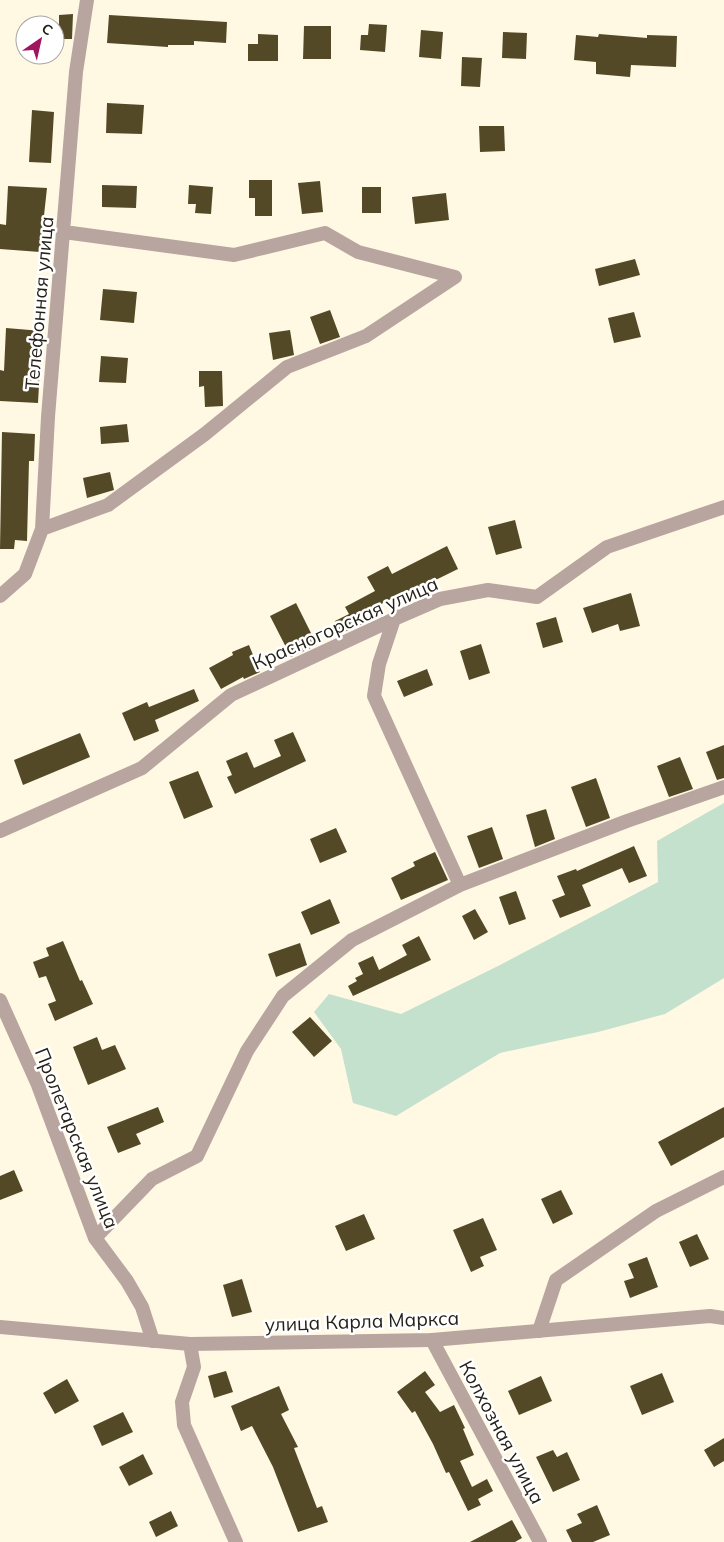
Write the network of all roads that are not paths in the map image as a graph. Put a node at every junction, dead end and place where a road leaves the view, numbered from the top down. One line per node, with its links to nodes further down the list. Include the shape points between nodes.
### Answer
1 (87, 0): 2 (street, Телефонная улица, via 76,72)
2 (64, 232): 4 (street, Телефонная улица); 4 (street, via 234,255 325,233 358,252 455,277 366,336 288,367 205,434 108,505)
3 (724, 507): 6 (street, Красногорская улица, via 607,547 537,597 488,590 440,599)
4 (42, 529): 5 (street, Телефонная улица, via 25,574)
5 (0, 596)
6 (394, 619): 8 (street, Красногорская улица, via 231,695 142,768); 9 (street, via 379,664 374,696)
7 (724, 787): 9 (street)
8 (0, 831)
9 (460, 886): 12 (street, via 352,940 283,996 247,1051 196,1156 152,1179)
10 (0, 1000): 12 (street, Пролетарская улица, via 38,1085)
11 (724, 1176): 15 (street, via 656,1211 556,1280)
12 (95, 1238): 16 (street, Пролетарская улица, via 142,1307)
13 (724, 1318): 15 (street, улица Карла Маркса, via 710,1316)
14 (0, 1327): 16 (street, улица Карла Маркса)
15 (539, 1331): 17 (street, улица Карла Маркса)
16 (153, 1340): 18 (street, улица Карла Маркса)
17 (432, 1340): 18 (street, улица Карла Маркса); 20 (street, Колхозная улица)
18 (190, 1344): 19 (street, via 194,1367 182,1402 184,1425)
19 (236, 1542)
20 (540, 1542)

